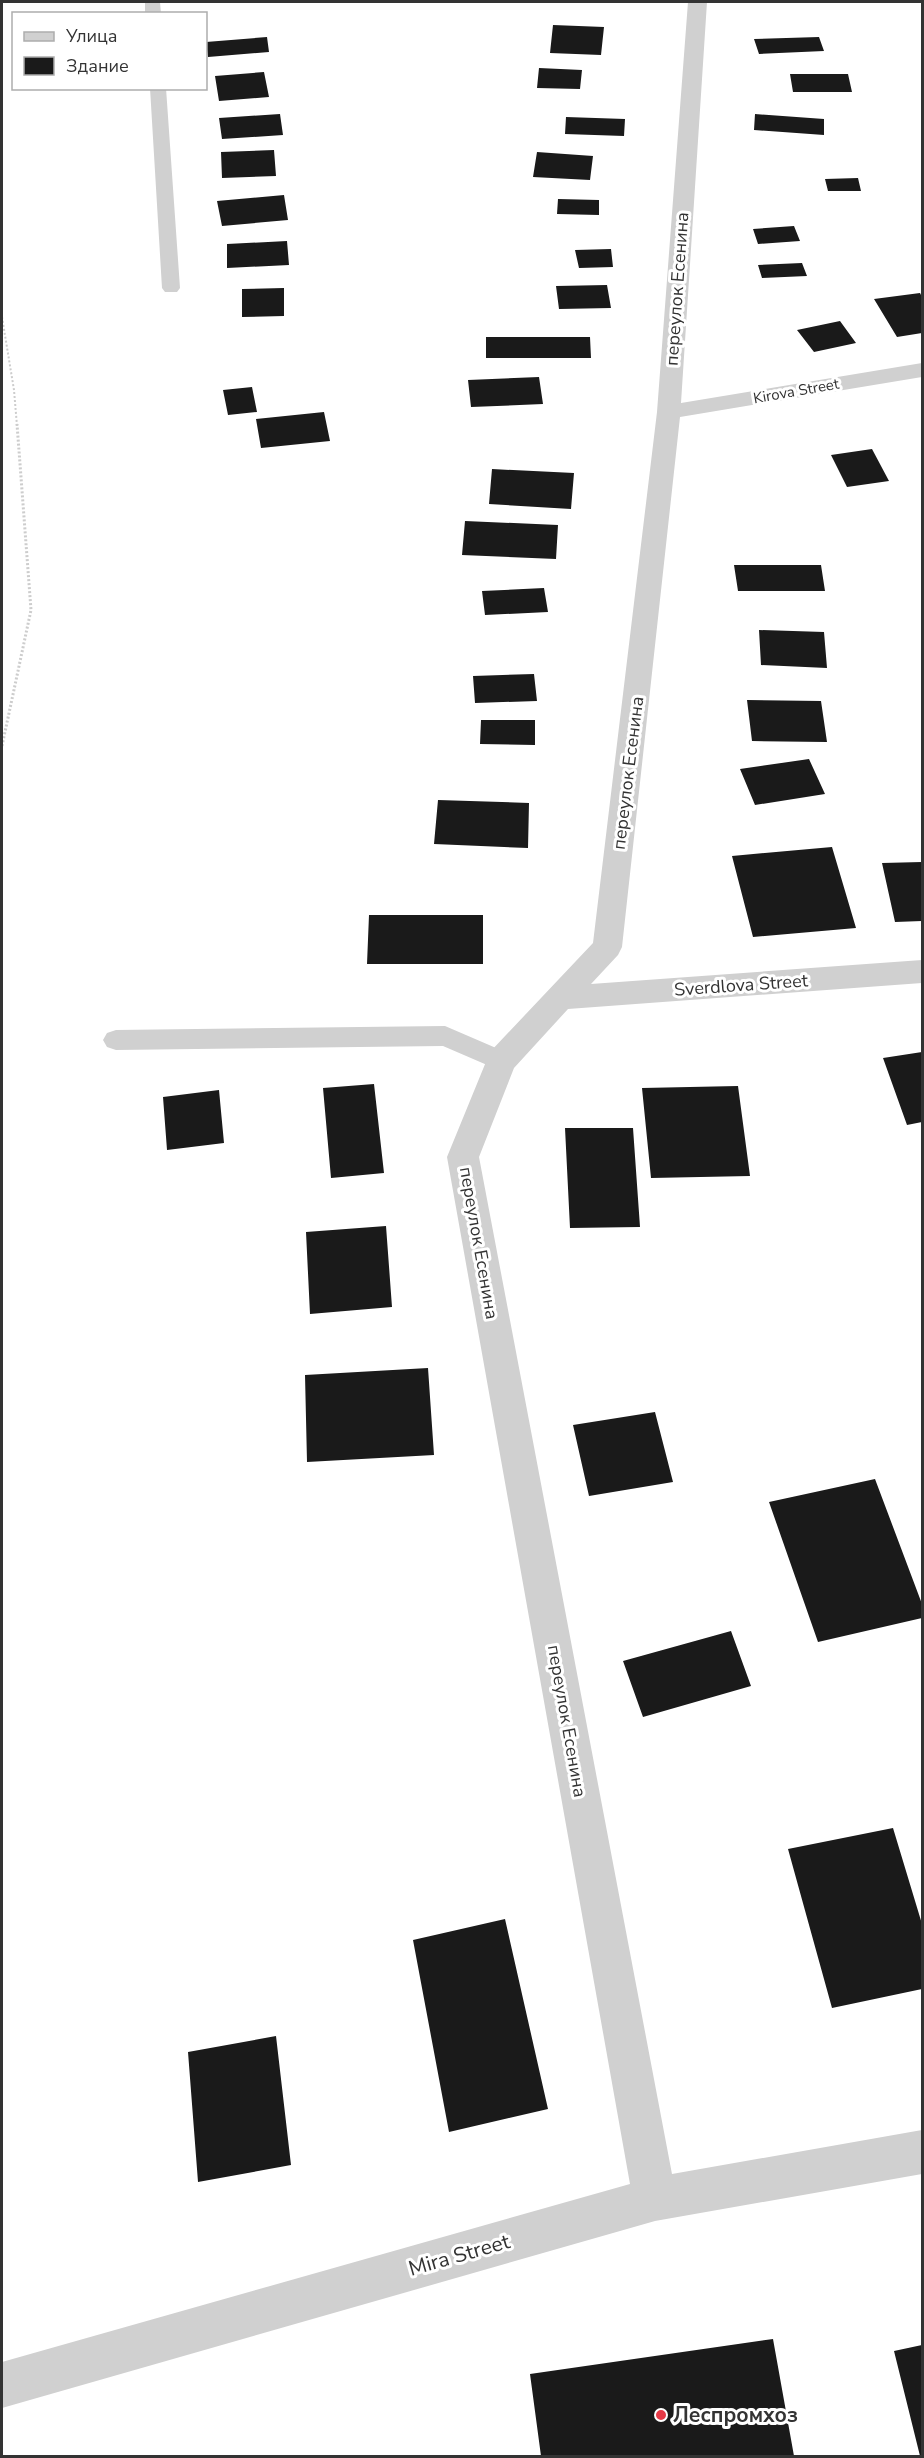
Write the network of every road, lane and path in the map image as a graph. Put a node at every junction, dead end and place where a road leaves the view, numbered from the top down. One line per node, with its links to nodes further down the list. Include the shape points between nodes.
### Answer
1 (697, 2): 6 (street, переулок Есенина)
2 (158, 90): 3 (lane)
3 (171, 288)
4 (2, 317): 7 (path, via 14,390 31,610)
5 (922, 370): 6 (street, Kirova Street)
6 (669, 412): 9 (street, переулок Есенина, via 608,947)
7 (2, 746)
8 (922, 972): 9 (street, Sverdlova Street)
9 (559, 998): 11 (street, переулок Есенина)
10 (116, 1040): 11 (lane, via 445,1036)
11 (501, 1061): 13 (street, переулок Есенина, via 463,1157)
12 (922, 2152): 13 (street, Mira Street)
13 (655, 2199): 14 (street, Mira Street)
14 (2, 2385)

